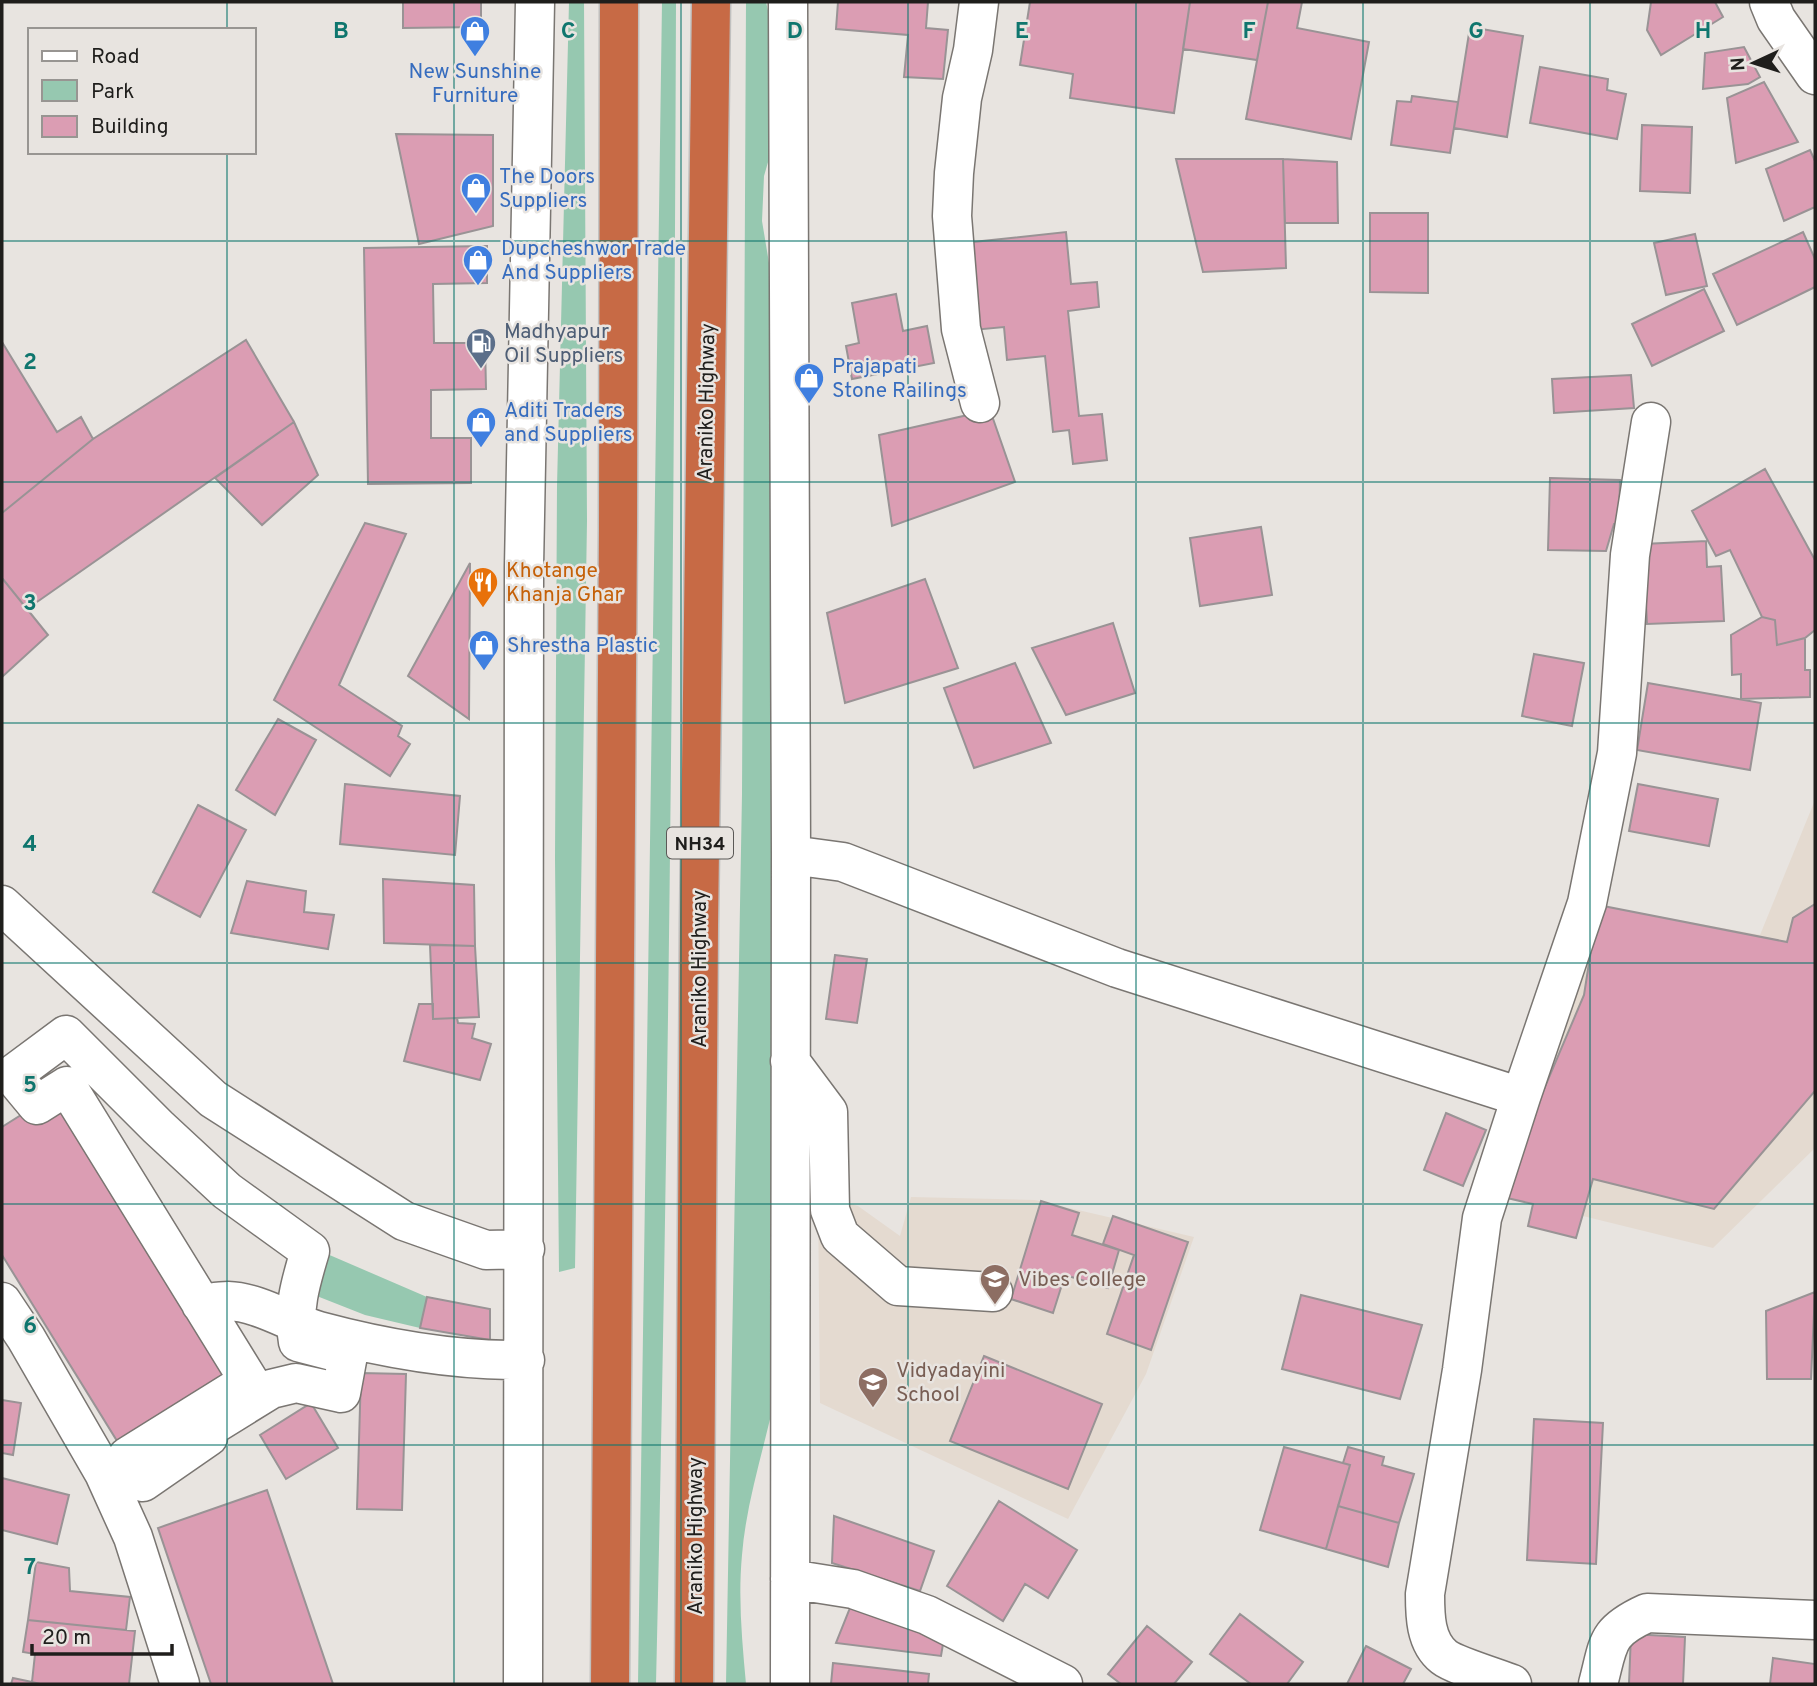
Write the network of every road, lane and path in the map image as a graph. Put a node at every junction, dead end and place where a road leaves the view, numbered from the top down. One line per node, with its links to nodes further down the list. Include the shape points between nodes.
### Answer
1 (535, 2): 14 (street, via 524,567)
2 (619, 2): 25 (highway)
3 (711, 2): 26 (highway, Araniko Highway / NH34)
4 (788, 2): 10 (street)
5 (979, 2): 8 (street, via 962,98 952,216 961,329)
6 (1769, 2): 7 (street)
7 (1815, 75)
8 (980, 403)
9 (1651, 422): 13 (street, via 1630,555 1617,752 1587,903)
10 (791, 855): 12 (street); 13 (street, via 843,862 1117,968)
11 (2, 905): 14 (street, via 213,1099 404,1221 486,1250)
12 (790, 1061): 15 (street, via 828,1112 830,1210 840,1236 898,1286); 21 (street)
13 (1521, 1097): 29 (street, via 1482,1218 1424,1618 1444,1657)
14 (525, 1249): 20 (street)
15 (993, 1292)
16 (2, 1302): 19 (street)
17 (201, 1304): 18 (street, via 230,1301); 18 (street, via 249,1381 127,1457 143,1482 208,1437 208,1428 271,1389 296,1383 341,1394 348,1355 298,1342); 18 (street, via 66,1086 37,1105 12,1075 66,1035 227,1191 310,1251)
18 (294, 1322): 20 (street, via 403,1350)
19 (14, 1338): 23 (street, via 104,1473 133,1537)
20 (525, 1360): 24 (street)
21 (790, 1579): 27 (street); 28 (street, via 853,1589 927,1615)
22 (1815, 1620): 30 (street, via 1647,1613 1625,1623 1610,1639)
23 (180, 1684)
24 (523, 1684)
25 (610, 1684)
26 (694, 1684)
27 (790, 1684)
28 (1063, 1684)
29 (1512, 1684)
30 (1598, 1684)

